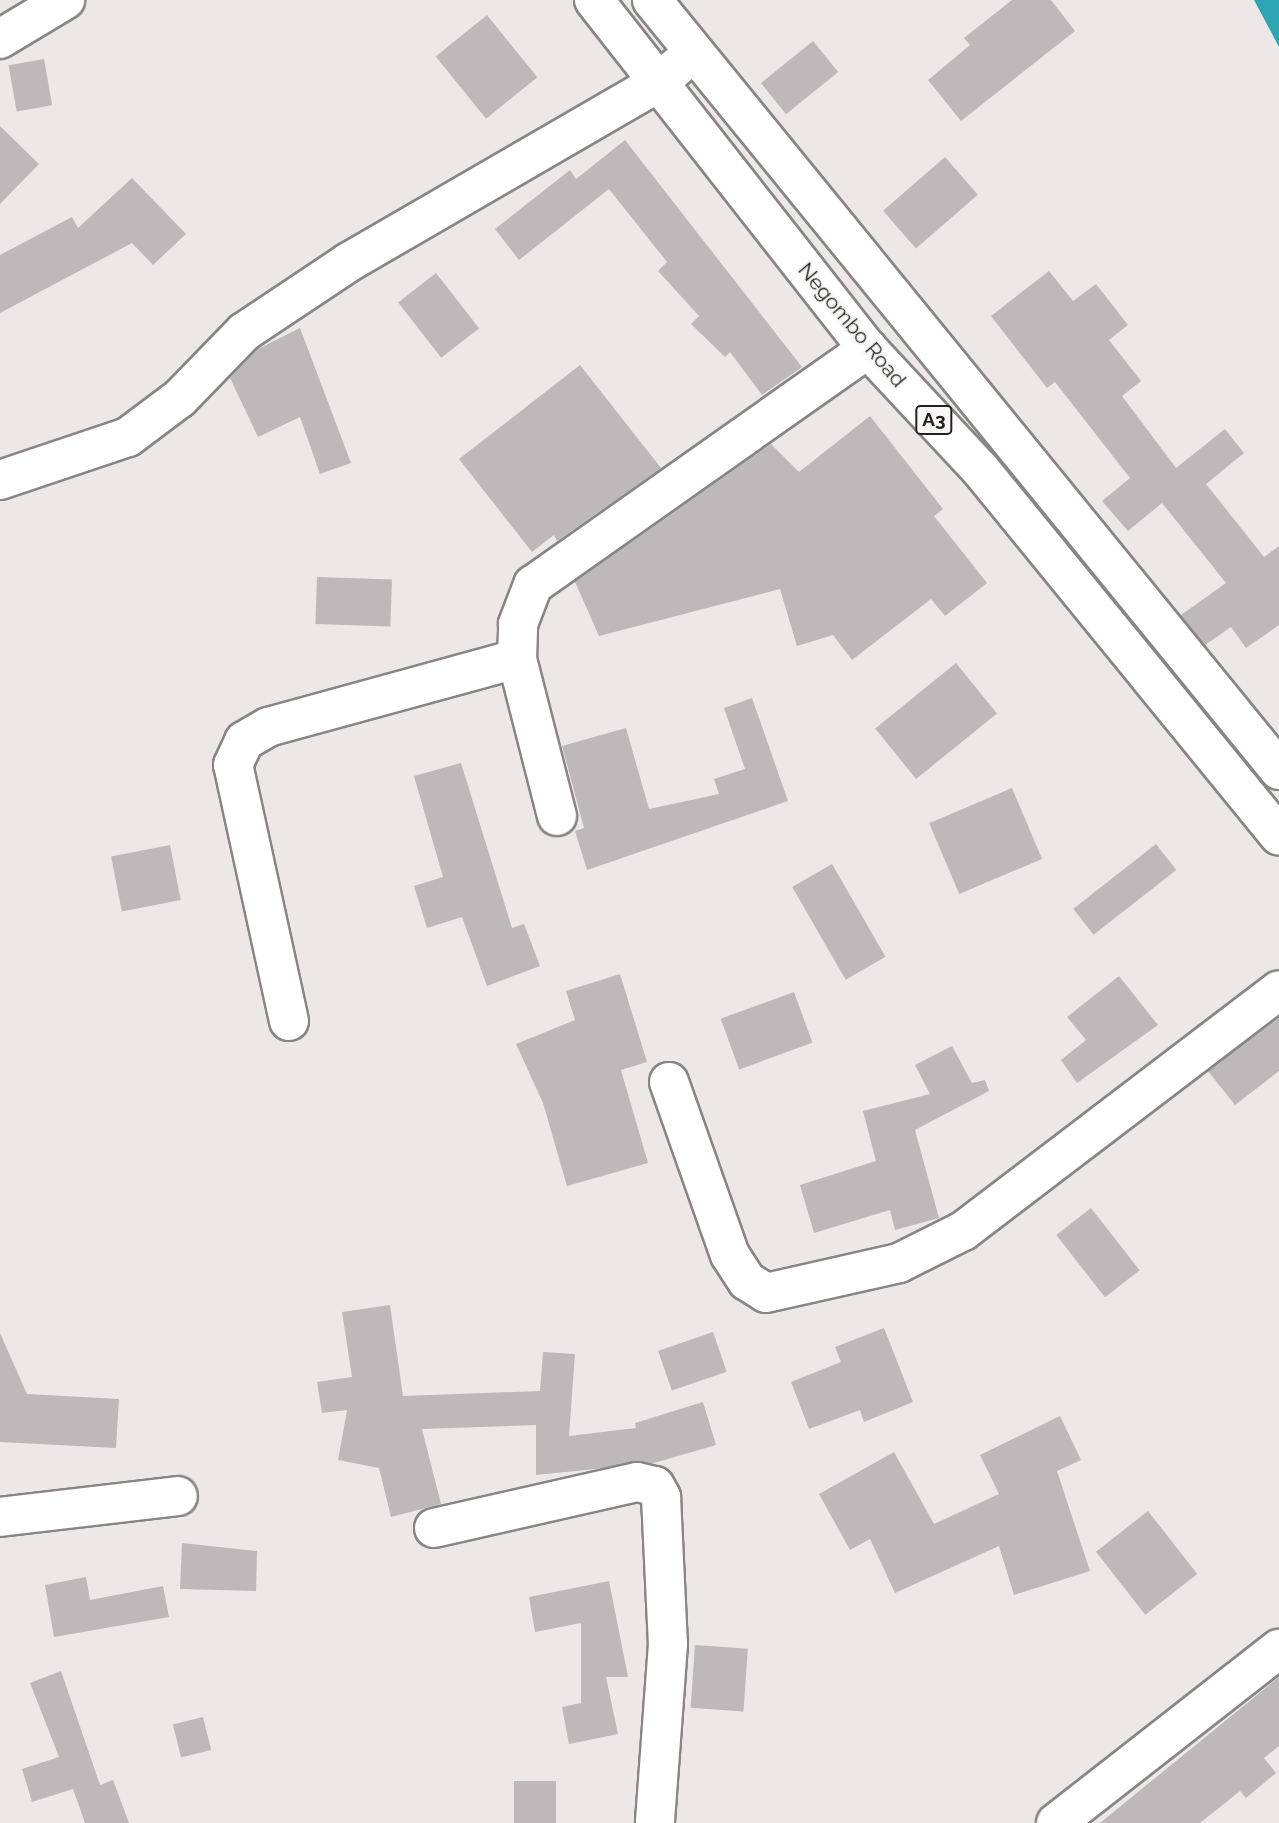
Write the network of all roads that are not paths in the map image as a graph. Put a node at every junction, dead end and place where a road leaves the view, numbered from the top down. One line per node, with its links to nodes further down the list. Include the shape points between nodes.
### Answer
1 (65, 0): 4 (main road)
2 (594, 0): 6 (main road, Negombo Road / A3)
3 (652, 0): 5 (main road, A3)
4 (0, 39)
5 (694, 52): 6 (main road); 10 (main road, A3)
6 (659, 82): 7 (main road, Negombo Road / A3); 8 (main road, via 349,262 244,332 180,398 128,437)
7 (868, 349): 9 (main road, via 533,585 518,624); 12 (main road, Negombo Road / A3, via 980,469)
8 (0, 480)
9 (517, 659): 11 (main road); 14 (main road, via 268,727 244,741 233,765)
10 (1279, 770)
11 (557, 816)
12 (1279, 835)
13 (1279, 990): 15 (main road, via 963,1231 899,1262 766,1293 747,1281 730,1255)
14 (289, 1021)
15 (669, 1082)
16 (178, 1496): 17 (main road)
17 (0, 1517)
18 (434, 1528): 20 (main road, via 637,1482 655,1486 661,1497 668,1644)
19 (1279, 1649): 21 (main road)
20 (655, 1823)
21 (1056, 1823)

